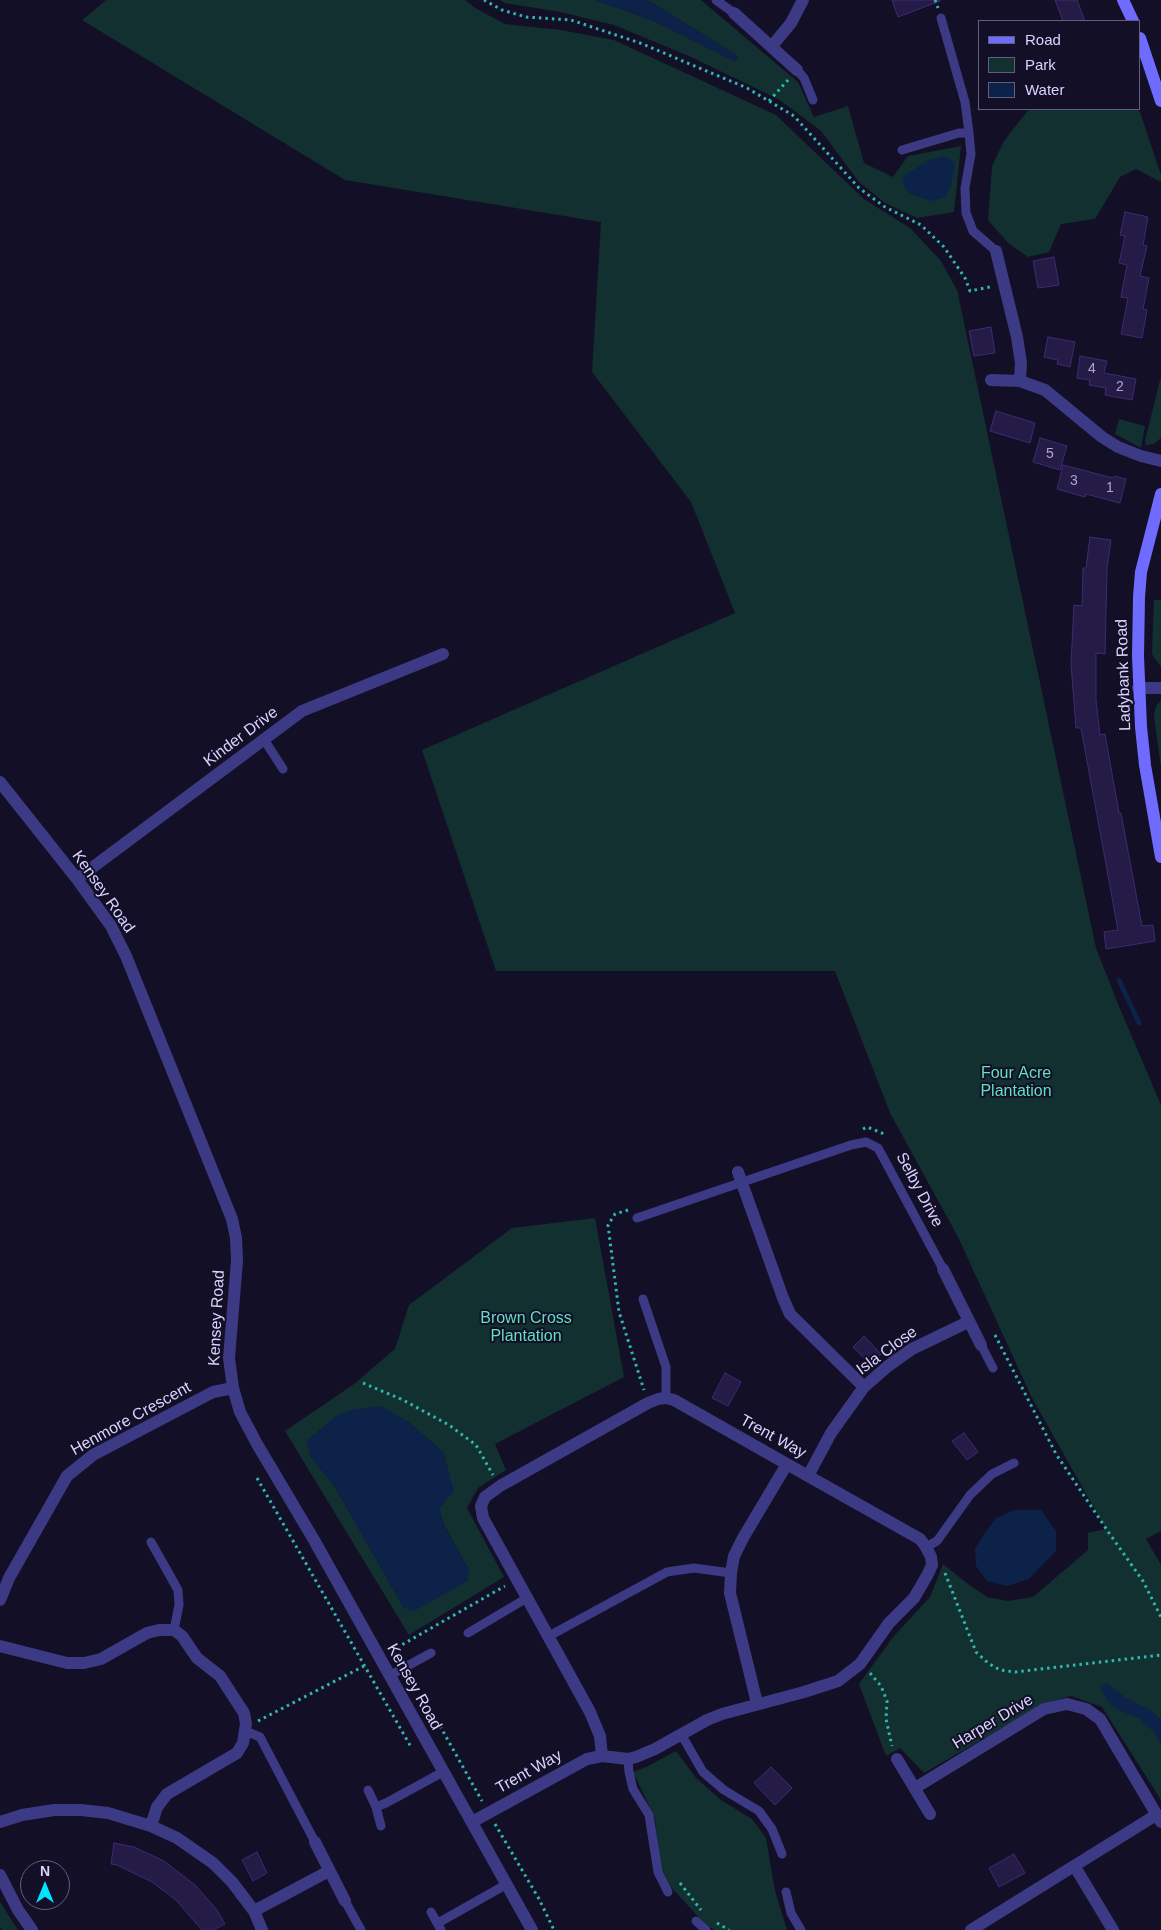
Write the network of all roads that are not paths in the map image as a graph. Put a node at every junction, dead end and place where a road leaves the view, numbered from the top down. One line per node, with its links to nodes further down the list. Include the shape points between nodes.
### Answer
1 (716, 0): 4 (lane)
2 (803, 0): 8 (street, via 791,23)
3 (1123, 0): 6 (street)
4 (734, 12): 8 (street)
5 (941, 18): 12 (lane, via 965,102)
6 (1133, 20)
7 (1141, 41): 10 (street)
8 (772, 46): 9 (street)
9 (797, 70): 11 (lane)
10 (1160, 93)
11 (813, 100)
12 (969, 133): 13 (lane); 14 (lane, via 971,154 965,188 966,213 973,231)
13 (902, 150)
14 (996, 251): 16 (street, via 1017,337)
15 (991, 380): 16 (street)
16 (1020, 381): 17 (street, via 1045,390 1118,447)
17 (1161, 461)
18 (1161, 494): 20 (street, Ladybank Road, via 1140,580)
19 (442, 654): 22 (street, Kinder Drive, via 302,711)
20 (1138, 688): 21 (street); 25 (street, Ladybank Road, via 1145,765)
21 (1161, 688)
22 (264, 741): 23 (lane); 26 (street, Kinder Drive)
23 (283, 769)
24 (0, 782): 26 (street, Kensey Road)
25 (1161, 857)
26 (77, 879): 35 (street, Kensey Road, via 111,926 126,956 232,1219 237,1261 229,1343)
27 (741, 1177): 28 (lane, Selby Drive); 29 (lane, Selby Drive, via 866,1142 878,1148); 34 (street, via 790,1314)
28 (637, 1218)
29 (942, 1269): 31 (street)
30 (643, 1299): 36 (lane, via 666,1367)
31 (968, 1322): 32 (street); 34 (street, Isla Close, via 912,1349)
32 (981, 1345): 33 (lane)
33 (993, 1368)
34 (864, 1387): 39 (street, Isla Close, via 832,1433)
35 (233, 1388): 43 (street, Henmore Crescent, via 213,1392 79,1466 67,1476); 51 (street, Kensey Road, via 240,1412 257,1444)
36 (666, 1398): 38 (street, Trent Way); 44 (street, via 648,1403 485,1497 481,1506 483,1518)
37 (1014, 1463): 41 (lane, via 992,1474 970,1495 937,1541)
38 (787, 1464): 39 (street, Trent Way); 42 (street, via 743,1538 734,1556)
39 (808, 1476): 41 (street, Trent Way, via 920,1539)
40 (151, 1542): 46 (lane, via 178,1590)
41 (926, 1547): 52 (street, Trent Way, via 932,1564 928,1574 914,1598 889,1623 860,1664 838,1681)
42 (731, 1573): 48 (lane, via 694,1568 667,1572); 52 (street, via 730,1593)
43 (4, 1576): 45 (street, Henmore Crescent)
44 (527, 1598): 47 (lane); 48 (street)
45 (0, 1600)
46 (174, 1630): 49 (street, via 146,1633 101,1659 84,1663 66,1662); 53 (street, via 197,1658 220,1676 244,1713)
47 (468, 1633)
48 (549, 1636): 55 (street, via 590,1712 600,1736)
49 (0, 1646)
50 (431, 1653): 51 (lane)
51 (389, 1676): 58 (street, Kensey Road)
52 (757, 1703): 54 (street, Trent Way, via 707,1720)
53 (245, 1731): 66 (street, via 237,1753 167,1794 157,1807); 68 (lane, via 260,1737)
54 (681, 1734): 56 (street, Trent Way); 69 (lane, via 703,1772 724,1790 759,1811 772,1829)
55 (602, 1756): 56 (street, Trent Way); 65 (street, Trent Way, via 587,1758)
56 (628, 1759): 74 (lane, via 632,1789 649,1815 658,1872)
57 (898, 1759): 59 (street)
58 (443, 1772): 61 (lane); 65 (street, Kensey Road)
59 (915, 1788): 62 (street); 63 (street, Harper Drive, via 1044,1709 1068,1704 1086,1709 1100,1720)
60 (368, 1790): 61 (lane)
61 (376, 1807): 67 (lane)
62 (930, 1814)
63 (1158, 1818): 70 (street, Harper Drive)
64 (0, 1822): 66 (street, via 38,1813 81,1810 108,1813)
65 (472, 1822): 73 (street, Kensey Road)
66 (151, 1826): 77 (street, via 177,1838 213,1863)
67 (381, 1826)
68 (315, 1842): 71 (street)
69 (782, 1854)
70 (1075, 1866): 87 (street, Harper Drive); 88 (street)
71 (329, 1871): 76 (street); 77 (street)
72 (0, 1875): 81 (street)
73 (507, 1884): 80 (lane); 84 (street, Kensey Road)
74 (668, 1892)
75 (786, 1892): 86 (lane, via 791,1914)
76 (345, 1901): 83 (lane)
77 (254, 1911): 82 (street)
78 (431, 1912): 80 (lane)
79 (696, 1921): 85 (lane)
80 (440, 1927)
81 (32, 1930)
82 (262, 1930)
83 (361, 1930)
84 (532, 1930)
85 (706, 1930)
86 (801, 1930)
87 (971, 1930)
88 (1113, 1930)

